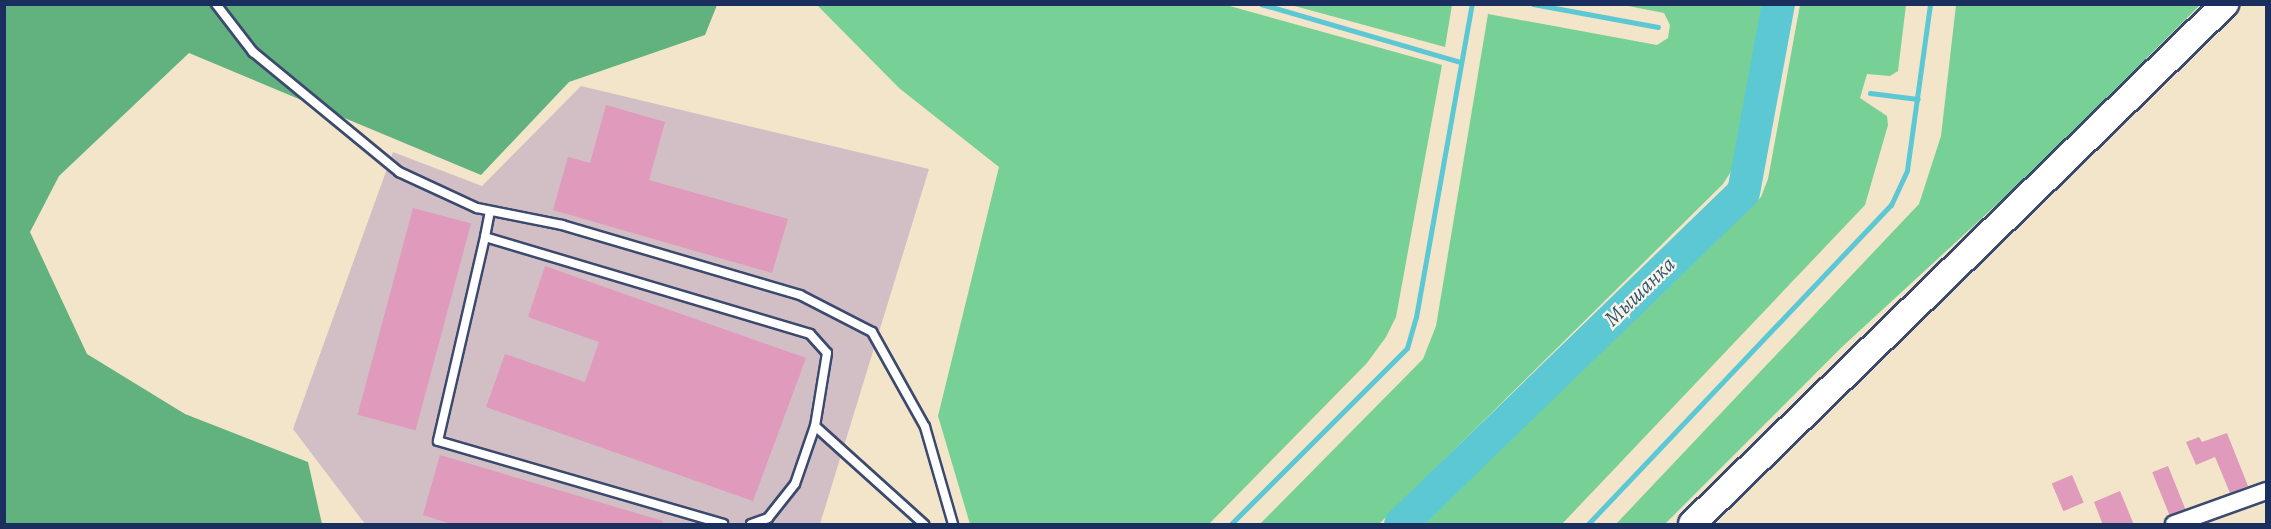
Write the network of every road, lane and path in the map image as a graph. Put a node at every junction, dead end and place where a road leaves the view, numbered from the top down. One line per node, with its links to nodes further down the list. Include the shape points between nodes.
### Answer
1 (216, 4): 3 (lane, via 253,52 399,172)
2 (2225, 4): 11 (main road)
3 (490, 211): 4 (lane); 10 (lane, via 562,225 800,295 872,332 925,427)
4 (485, 237): 5 (lane, via 810,334 827,353); 7 (lane, via 438,441)
5 (814, 426): 8 (lane, via 795,484 768,518); 9 (lane)
6 (2266, 491): 12 (street)
7 (723, 525)
8 (751, 525)
9 (924, 525)
10 (953, 525)
11 (1692, 525)
12 (2174, 525)

